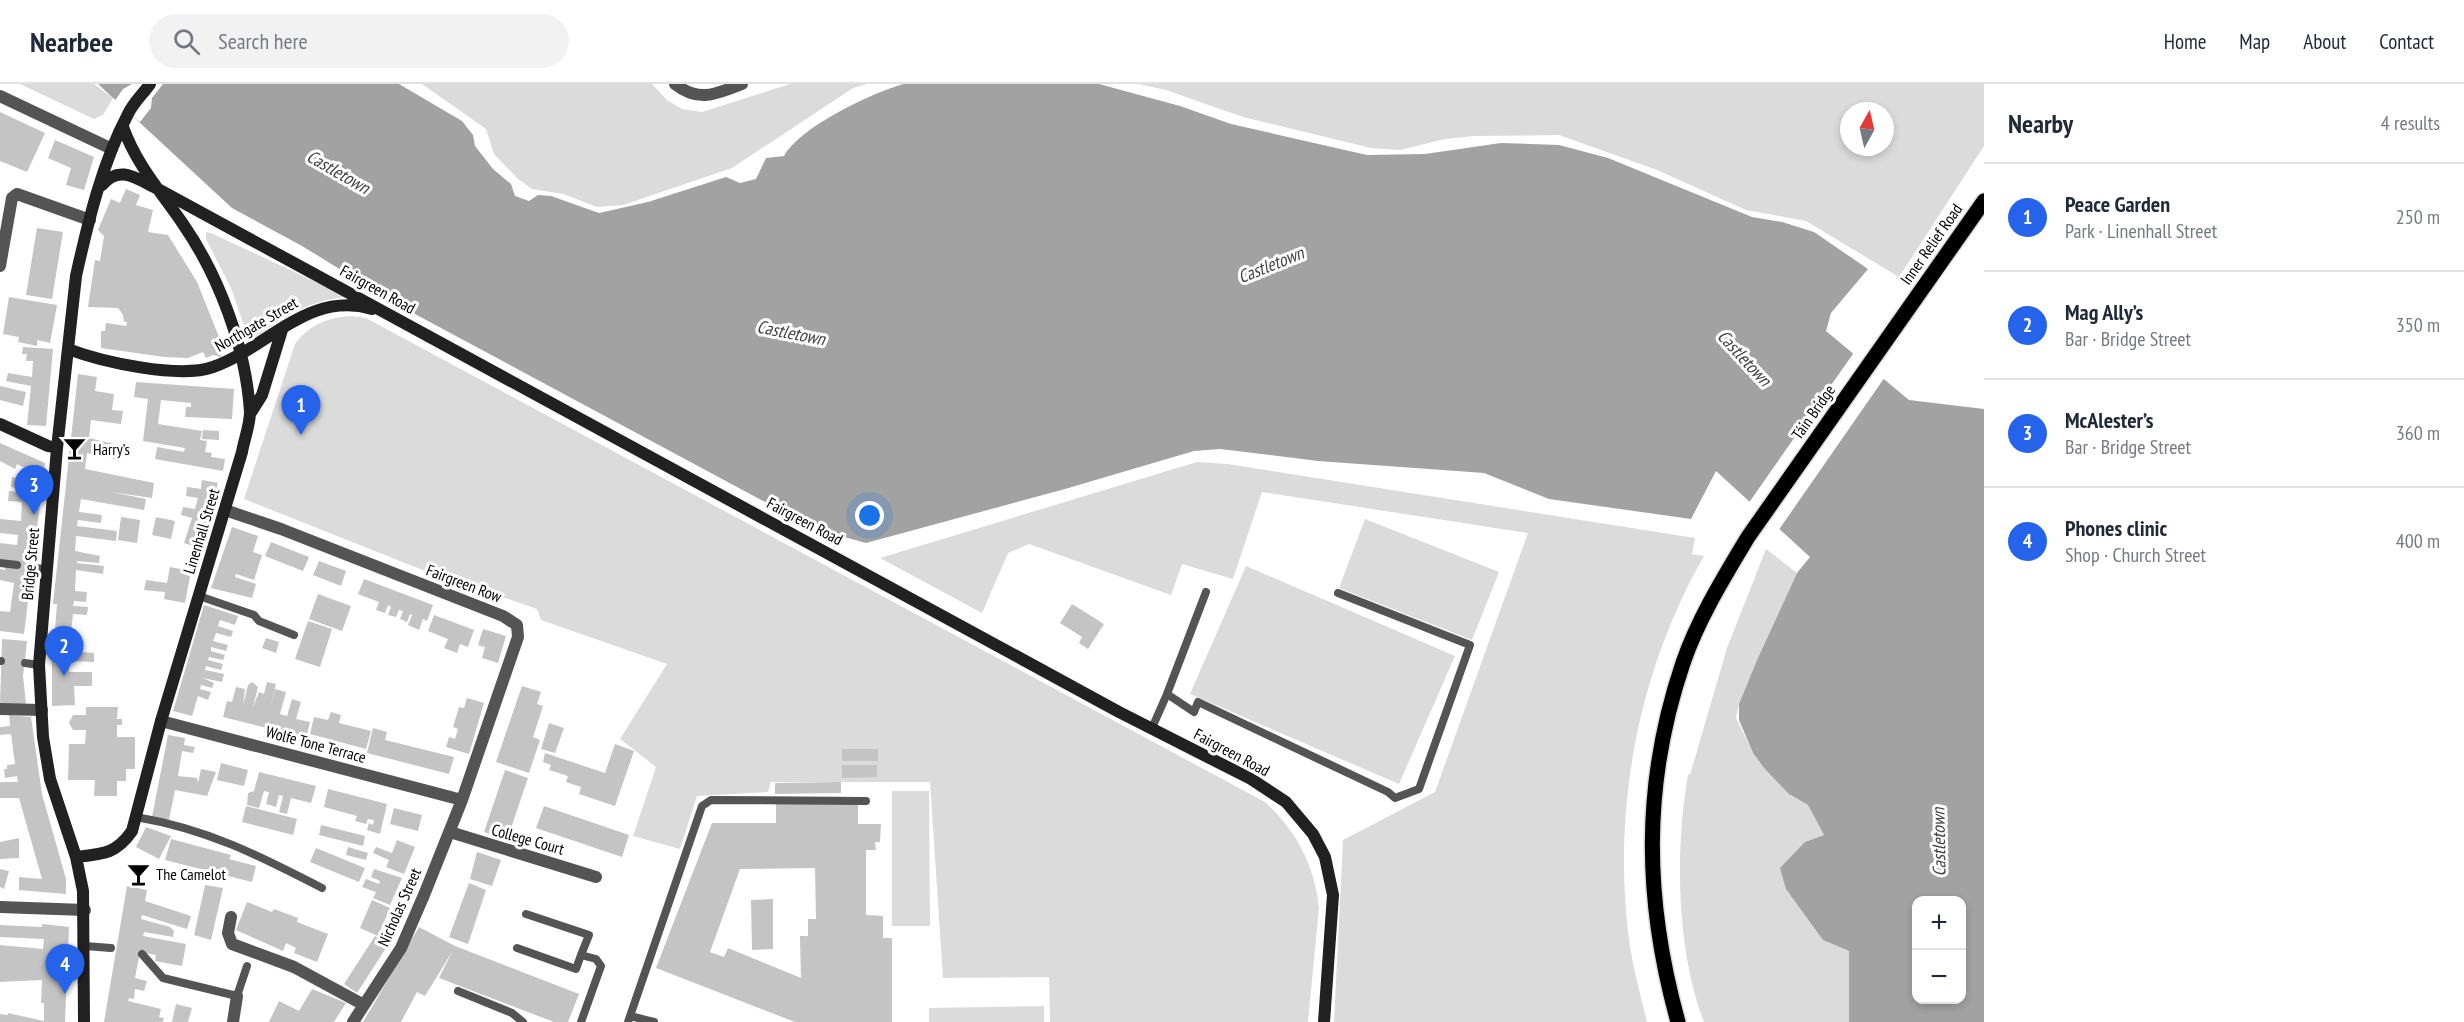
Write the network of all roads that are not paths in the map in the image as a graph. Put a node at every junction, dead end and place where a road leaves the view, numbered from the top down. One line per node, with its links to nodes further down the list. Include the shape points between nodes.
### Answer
1 (150, 84): 5 (main road, Bridge Street, via 128,113)
2 (675, 84): 3 (street, via 686,93 699,96)
3 (742, 84)
4 (0, 96): 6 (street)
5 (123, 127): 6 (main road, Bridge Street); 8 (main road, Linenhall Street, via 136,158)
6 (112, 149): 7 (main road, Bridge Street)
7 (102, 184): 8 (main road, Fairgreen Road, via 120,173); 10 (main road, Bridge Street)
8 (158, 189): 13 (main road, Fairgreen Road); 16 (main road, Linenhall Street, via 205,264 225,305)
9 (1984, 201): 12 (main road, Inner Relief Road)
10 (90, 220): 11 (street, via 17,194 12,198); 15 (main road, Bridge Street, via 76,276)
11 (0, 266)
12 (1908, 308): 62 (main road, Táin Bridge, via 1748,537 1720,584 1684,662 1661,752 1651,831 1657,927)
13 (390, 315): 14 (main road, Northgate Street, via 359,305 325,307 302,314); 33 (main road, Fairgreen Road)
14 (282, 330): 16 (main road, Northgate Street); 17 (main road, via 262,395)
15 (68, 349): 16 (main road, Northgate Street, via 97,360 184,371 213,367); 19 (main road, Bridge Street)
16 (239, 353): 17 (main road, Linenhall Street)
17 (250, 414): 20 (main road, Linenhall Street)
18 (0, 424): 19 (main road)
19 (57, 448): 28 (main road, Bridge Street, via 40,568)
20 (225, 510): 25 (main road, Linenhall Street); 34 (street, Fairgreen Row, via 503,615 517,625 518,637)
21 (0, 562): 22 (lane)
22 (16, 565)
23 (1206, 592): 29 (lane)
24 (1338, 593): 29 (lane, via 1470,645 1419,789 1395,798 1198,702 1194,712)
25 (199, 596): 26 (lane, via 254,615 259,621); 32 (main road, Linenhall Street)
26 (294, 635)
27 (25, 663): 28 (lane)
28 (39, 664): 31 (main road, Bridge Street)
29 (1167, 694): 33 (lane)
30 (0, 709): 31 (street)
31 (42, 710): 38 (main road, Bridge Street, via 51,779)
32 (161, 721): 34 (street, Wolfe Tone Terrace); 36 (main road, Linenhall Street)
33 (1152, 728): 61 (main road, Fairgreen Road, via 1251,779 1286,802 1313,834 1326,857 1333,895)
34 (462, 800): 37 (street, Nicholas Street)
35 (866, 801): 54 (lane, via 711,800 702,806)
36 (136, 817): 38 (main road, Linenhall Street, via 122,846); 40 (lane, via 176,824 225,840)
37 (450, 832): 39 (street, College Court); 53 (street, Nicholas Street, via 401,948)
38 (76, 857): 42 (main road, Bridge Street)
39 (596, 877)
40 (322, 888)
41 (0, 907): 42 (street)
42 (85, 910): 45 (main road, Bridge Street)
43 (526, 914): 49 (lane, via 589,935)
44 (231, 917): 53 (street, via 228,933 232,944 294,968)
45 (85, 946): 46 (lane); 55 (main road, Bridge Street)
46 (111, 948)
47 (517, 948): 49 (lane, via 576,969)
48 (142, 954): 52 (lane, via 163,978)
49 (581, 955): 59 (lane, via 596,959 601,966)
50 (247, 966): 52 (lane)
51 (458, 991): 58 (lane, via 512,1013)
52 (237, 996): 56 (street)
53 (364, 1005): 57 (street, Nicholas Street)
54 (629, 1019): 60 (lane)
55 (84, 1022)
56 (233, 1022)
57 (353, 1022)
58 (523, 1022)
59 (581, 1022)
60 (654, 1022)
61 (1324, 1022)
62 (1678, 1022)

